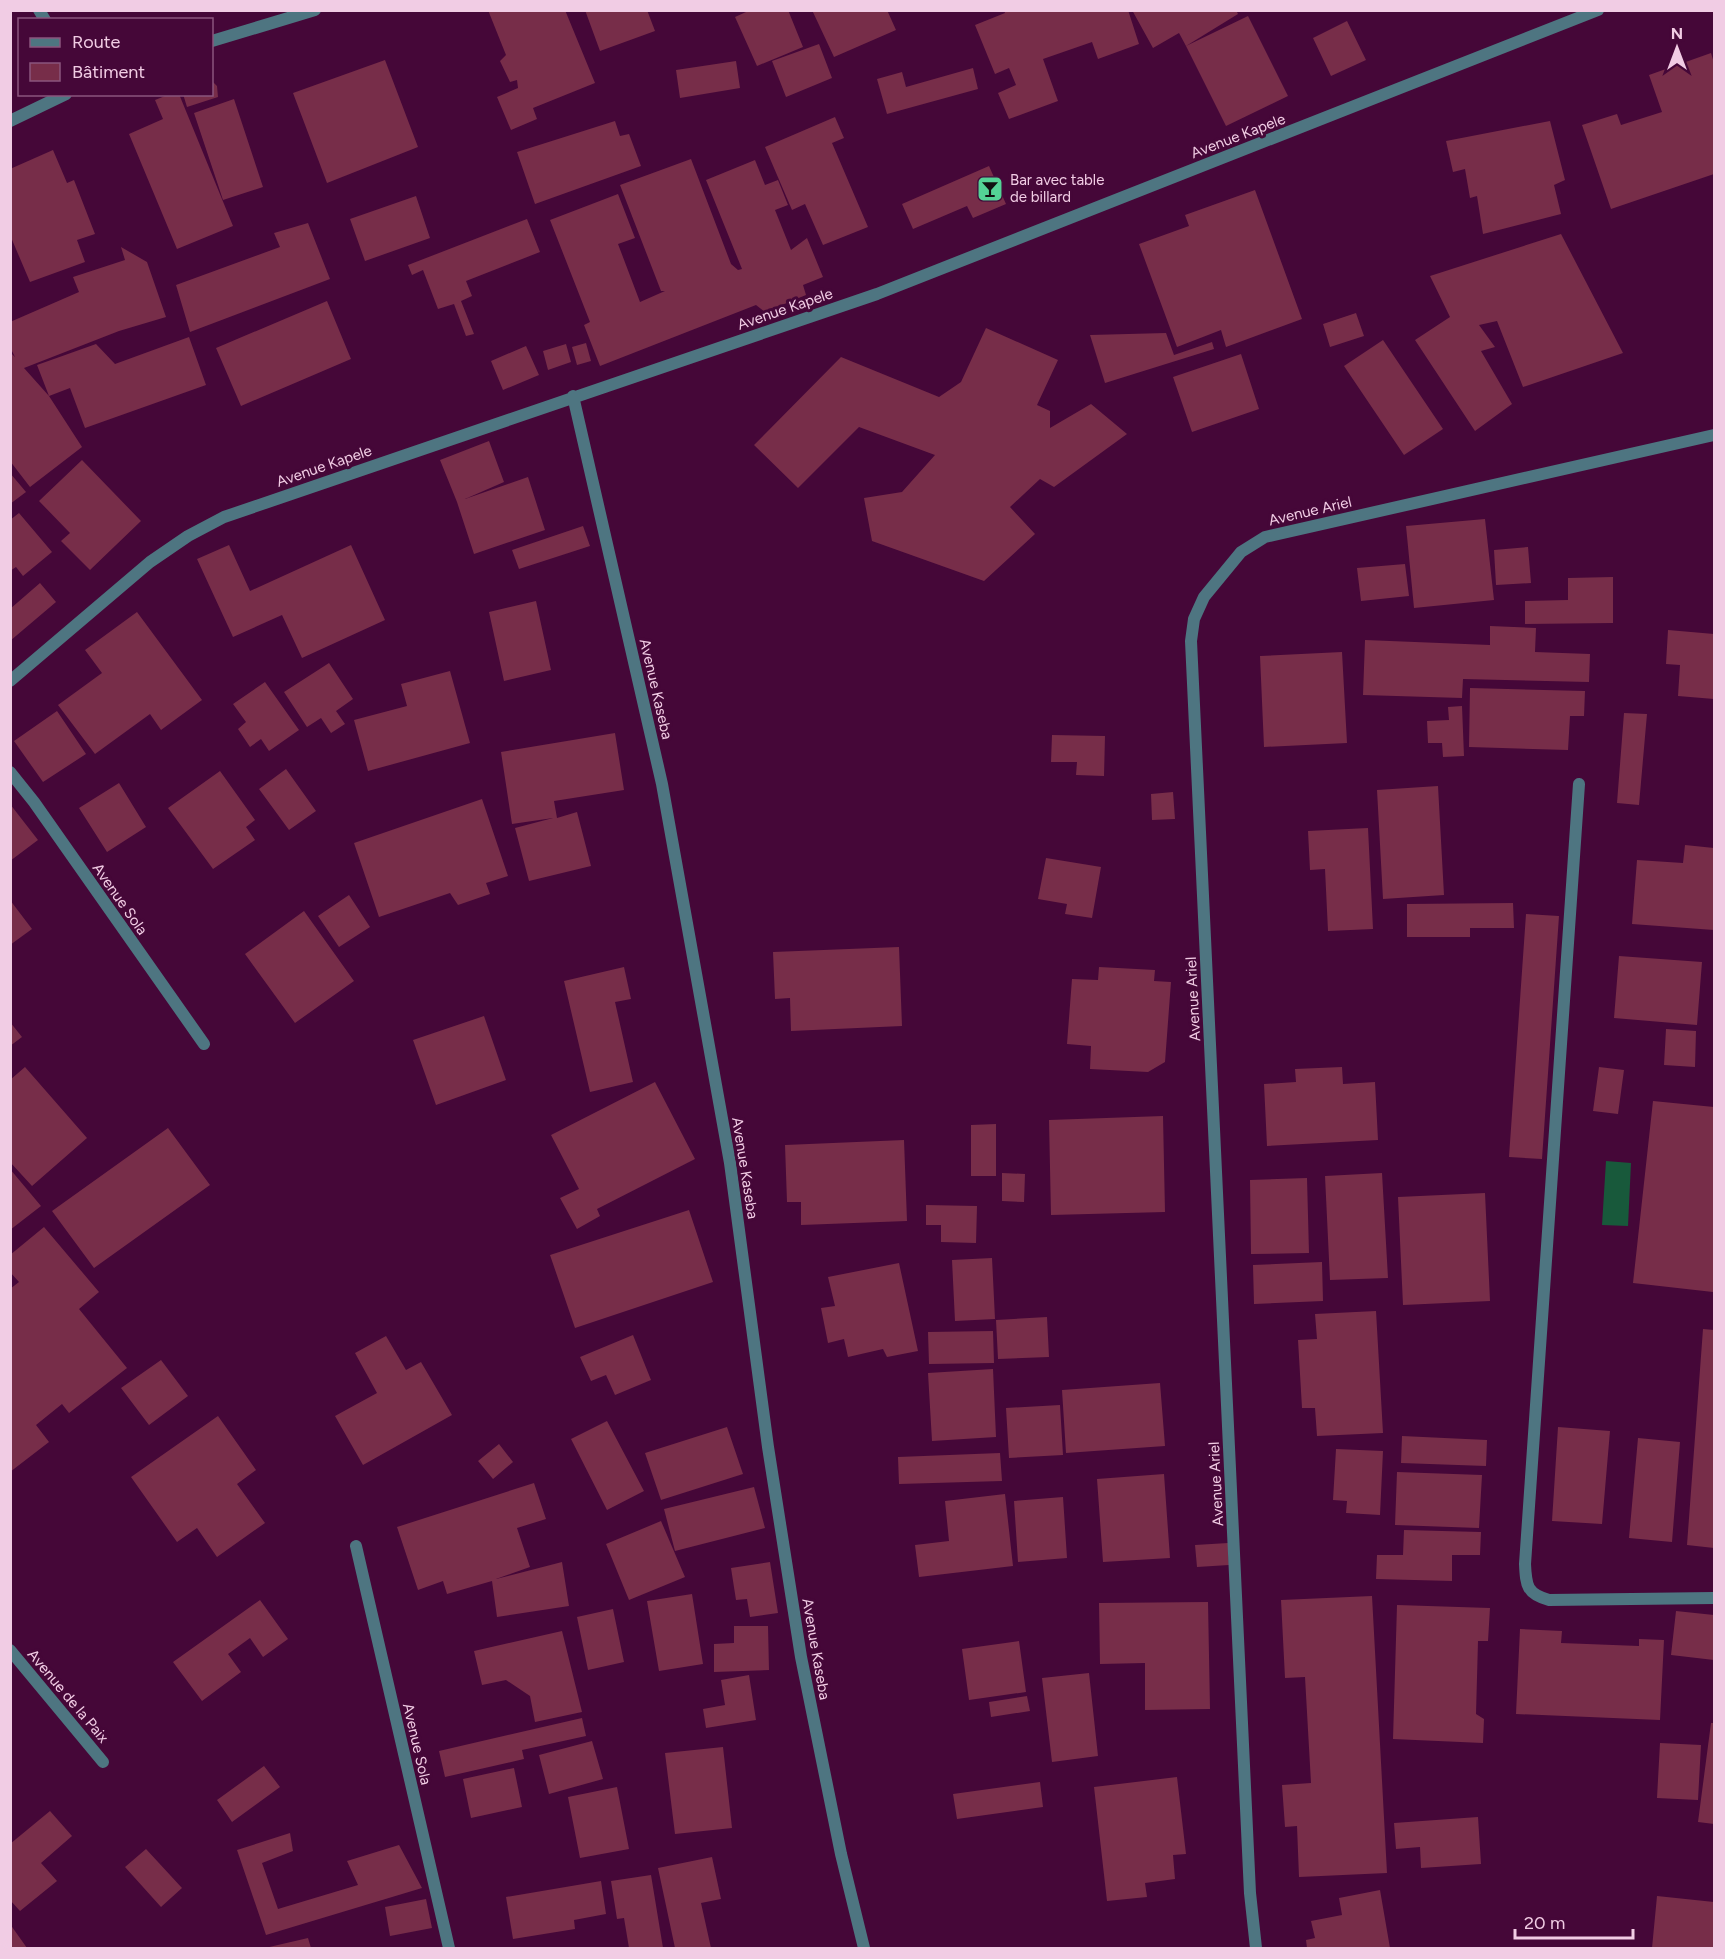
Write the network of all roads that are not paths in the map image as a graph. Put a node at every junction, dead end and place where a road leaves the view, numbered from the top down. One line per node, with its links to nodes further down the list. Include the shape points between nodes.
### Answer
1 (315, 10): 3 (street)
2 (1598, 10): 6 (street, Avenue Kapele, via 877,294)
3 (213, 41)
4 (62, 96): 5 (street)
5 (10, 122)
6 (573, 396): 8 (street, Avenue Kapele, via 224,517 150,562); 17 (street, Avenue Kaseba, via 662,784 730,1163 801,1657)
7 (1714, 435): 18 (street, Avenue Ariel, via 1265,537 1241,552 1204,597 1194,619 1191,653 1248,1857)
8 (10, 681)
9 (10, 772): 11 (street, Avenue Sola)
10 (1579, 784): 13 (street, via 1526,1578 1530,1591 1549,1600)
11 (204, 1044)
12 (356, 1546): 16 (street, Avenue Sola)
13 (1714, 1598)
14 (10, 1650): 15 (street, Avenue de la Paix)
15 (103, 1762)
16 (449, 1948)
17 (864, 1948)
18 (1256, 1948)

